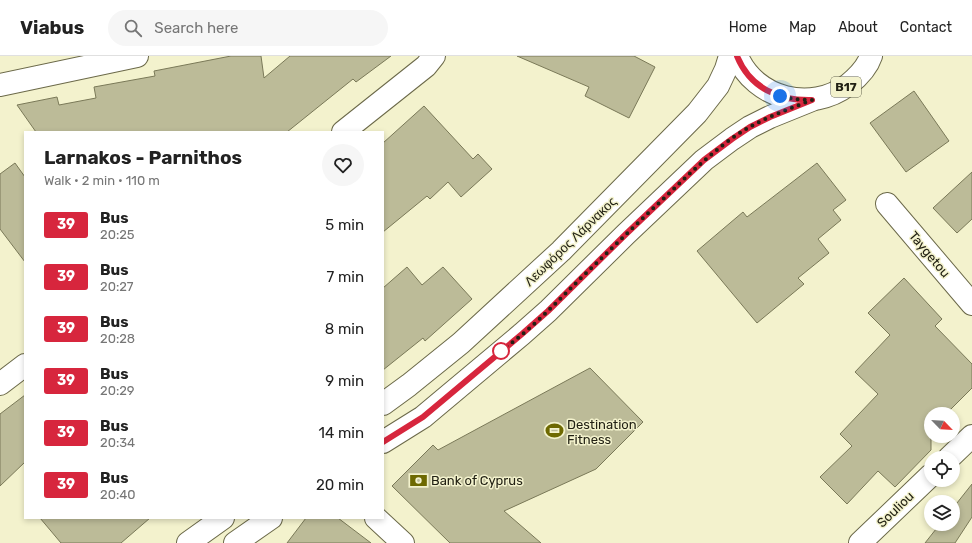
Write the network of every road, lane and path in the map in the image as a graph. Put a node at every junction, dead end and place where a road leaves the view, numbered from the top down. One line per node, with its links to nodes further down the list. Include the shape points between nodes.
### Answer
1 (137, 56): 6 (main road)
2 (434, 56): 8 (main road, via 415,76)
3 (730, 56): 13 (main road, Λεωφόρος Λάρνακος, via 718,86 697,113 561,251 461,343)
4 (737, 56): 7 (main road, B17, via 752,80 770,92 791,99)
5 (872, 57): 7 (main road, B17, via 853,81 843,89)
6 (0, 85)
7 (812, 100): 15 (main road, via 750,127 704,160 522,334 423,417)
8 (344, 131)
9 (887, 204): 10 (main road, Taygetou)
10 (972, 304)
11 (24, 367): 12 (main road)
12 (0, 384)
13 (384, 403)
14 (972, 436): 16 (main road)
15 (384, 441)
16 (956, 451)
17 (924, 483): 24 (main road, Souliou)
18 (222, 519): 21 (main road)
19 (269, 519): 22 (main road)
20 (377, 519): 23 (main road)
21 (188, 543)
22 (235, 543)
23 (403, 543)
24 (860, 543)

